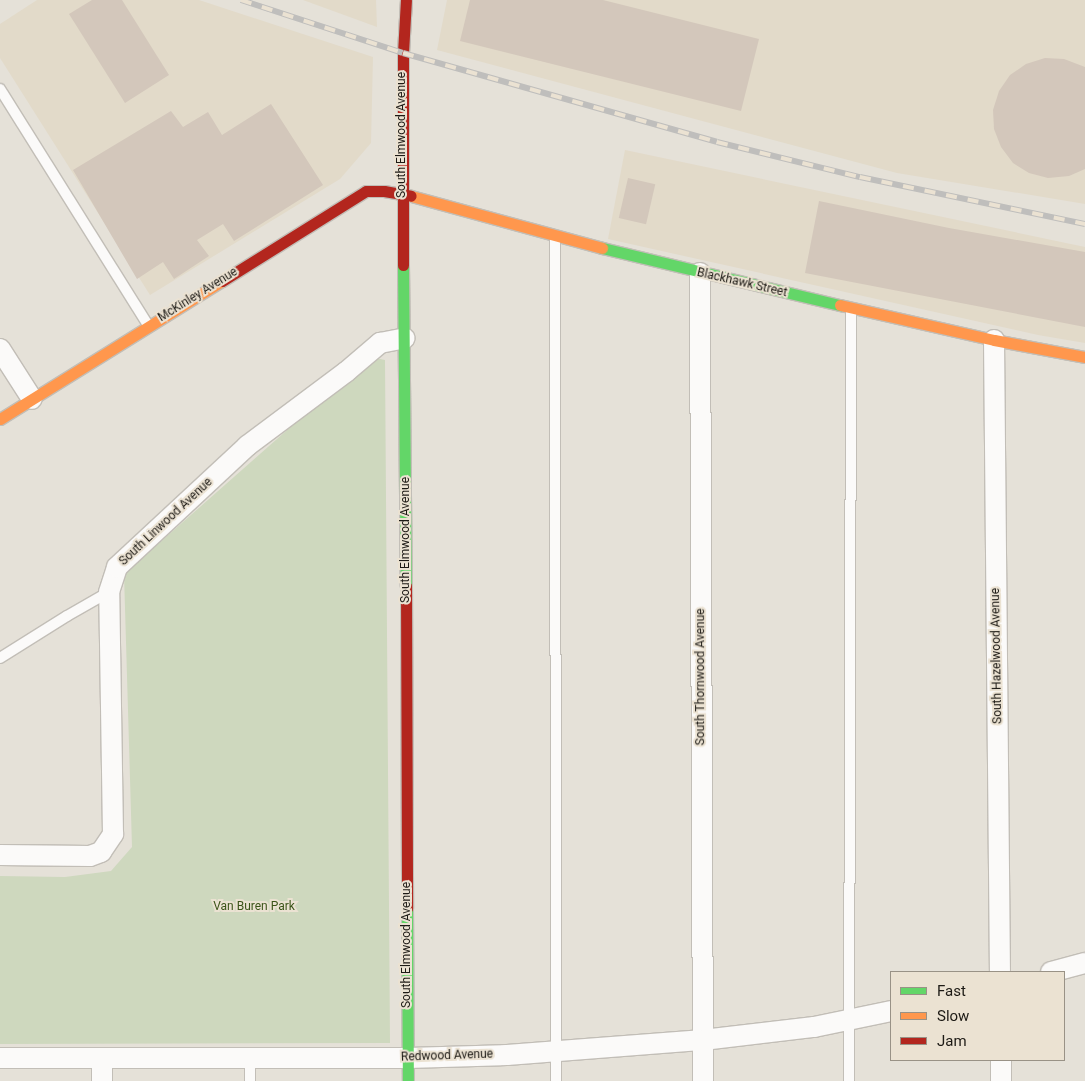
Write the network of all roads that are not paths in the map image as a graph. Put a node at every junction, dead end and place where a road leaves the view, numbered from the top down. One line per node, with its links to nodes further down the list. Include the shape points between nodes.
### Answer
1 (406, 0): 3 (street, South Elmwood Avenue)
2 (0, 89): 7 (lane)
3 (402, 194): 4 (street, Blackhawk Street); 7 (street, McKinley Avenue, via 366,191); 8 (street, South Elmwood Avenue)
4 (555, 236): 5 (street, Blackhawk Street); 23 (lane)
5 (700, 273): 6 (street, Blackhawk Street); 22 (street, South Thornwood Avenue)
6 (851, 308): 9 (street, Blackhawk Street); 21 (lane)
7 (148, 325): 12 (street, McKinley Avenue)
8 (405, 338): 14 (street, South Linwood Avenue, via 380,343 247,446 117,567); 27 (street, South Elmwood Avenue)
9 (994, 340): 11 (street, Blackhawk Street); 18 (street, South Hazelwood Avenue)
10 (0, 349): 12 (street)
11 (1085, 357)
12 (32, 399): 13 (street, McKinley Avenue)
13 (0, 419)
14 (109, 592): 15 (lane); 16 (street, South Linwood Avenue, via 113,834 100,852 90,856)
15 (0, 658)
16 (0, 854)
17 (1085, 963): 19 (street)
18 (1000, 971)
19 (1055, 971)
20 (890, 1010): 21 (street, Redwood Avenue)
21 (848, 1020): 22 (street, Redwood Avenue, via 814,1028); 34 (lane)
22 (703, 1040): 23 (street, Redwood Avenue); 33 (street, South Thornwood Avenue)
23 (556, 1051): 27 (street, Redwood Avenue); 32 (lane)
24 (250, 1057): 26 (street, Redwood Avenue); 27 (street, Redwood Avenue); 30 (lane)
25 (0, 1058): 26 (street, Redwood Avenue)
26 (102, 1058): 29 (street)
27 (408, 1058): 31 (street, South Elmwood Avenue)
28 (1001, 1061): 35 (street)
29 (102, 1081)
30 (250, 1081)
31 (408, 1081)
32 (556, 1081)
33 (703, 1081)
34 (849, 1081)
35 (1001, 1081)

